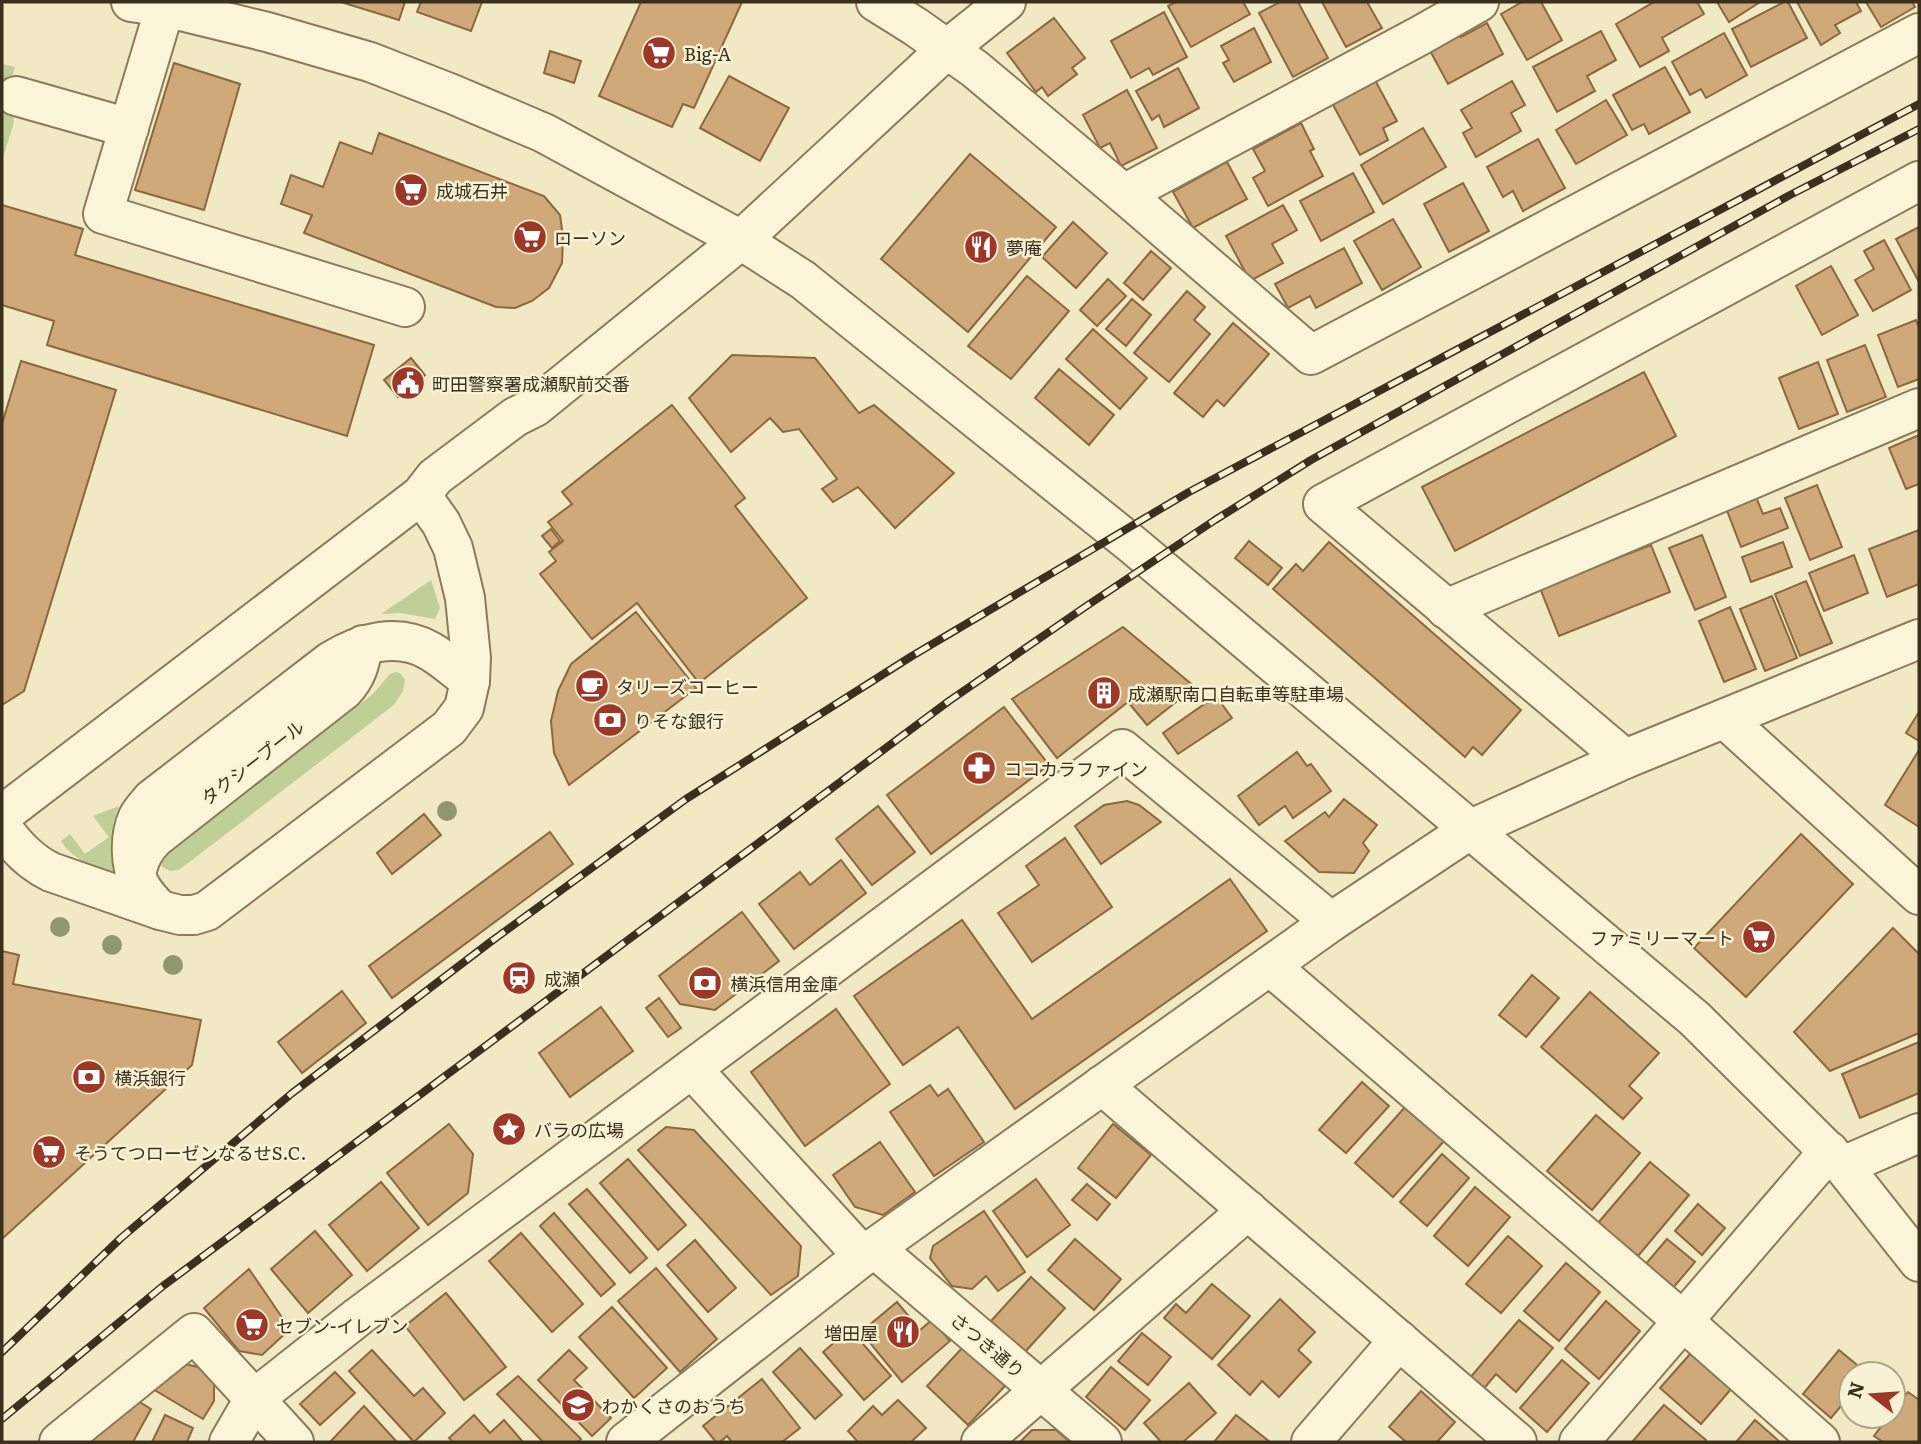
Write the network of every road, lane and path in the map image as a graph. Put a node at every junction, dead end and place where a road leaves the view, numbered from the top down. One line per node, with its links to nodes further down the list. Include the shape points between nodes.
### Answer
1 (876, 2): 6 (street)
2 (1006, 2): 6 (street)
3 (1479, 2): 10 (street)
4 (148, 4): 8 (street); 11 (street, via 267,32 370,62 440,89 544,133)
5 (1919, 33): 10 (street, via 1311,355)
6 (947, 49): 10 (street); 11 (street)
7 (16, 96): 8 (street)
8 (128, 128): 12 (street, via 103,214)
9 (1919, 181): 15 (street, via 1323,504)
10 (1124, 194)
11 (741, 240): 14 (street, via 535,407 525,425 439,490); 22 (street, via 803,279 1101,519)
12 (405, 307)
13 (1919, 408): 15 (street)
14 (421, 495): 17 (street, via 453,548 465,598); 20 (street)
15 (1446, 609): 19 (street)
16 (1919, 639): 18 (street)
17 (470, 681): 24 (street, via 464,708 449,728 207,911 180,915); 24 (street, via 430,651 400,640 363,645 331,661 152,799 138,817 132,859 138,883)
18 (1725, 719): 19 (street); 23 (street)
19 (1625, 760): 22 (street)
20 (2, 815)
21 (2, 827): 24 (street, via 39,866)
22 (1471, 829): 25 (street); 30 (street, via 1695,1018)
23 (1919, 895)
24 (160, 910)
25 (1331, 922): 26 (street); 27 (street, via 1122,750)
26 (1270, 966): 28 (street); 34 (street)
27 (692, 1069): 32 (street, さつき通り); 37 (street)
28 (1102, 1085): 31 (street); 32 (street)
29 (1919, 1133): 30 (street)
30 (1836, 1158): 33 (street); 34 (street)
31 (1248, 1210): 35 (street); 36 (street)
32 (868, 1252): 36 (street, さつき通り); 41 (street)
33 (1919, 1262)
34 (1683, 1321): 46 (street); 47 (street)
35 (1399, 1340): 44 (street); 45 (street)
36 (1041, 1390): 42 (street); 43 (street, さつき通り)
37 (254, 1399): 38 (street, via 194,1333); 39 (street); 40 (street)
38 (60, 1442)
39 (229, 1442)
40 (294, 1442)
41 (626, 1442)
42 (981, 1442)
43 (1102, 1442)
44 (1311, 1442)
45 (1517, 1442)
46 (1579, 1442)
47 (1821, 1442)

